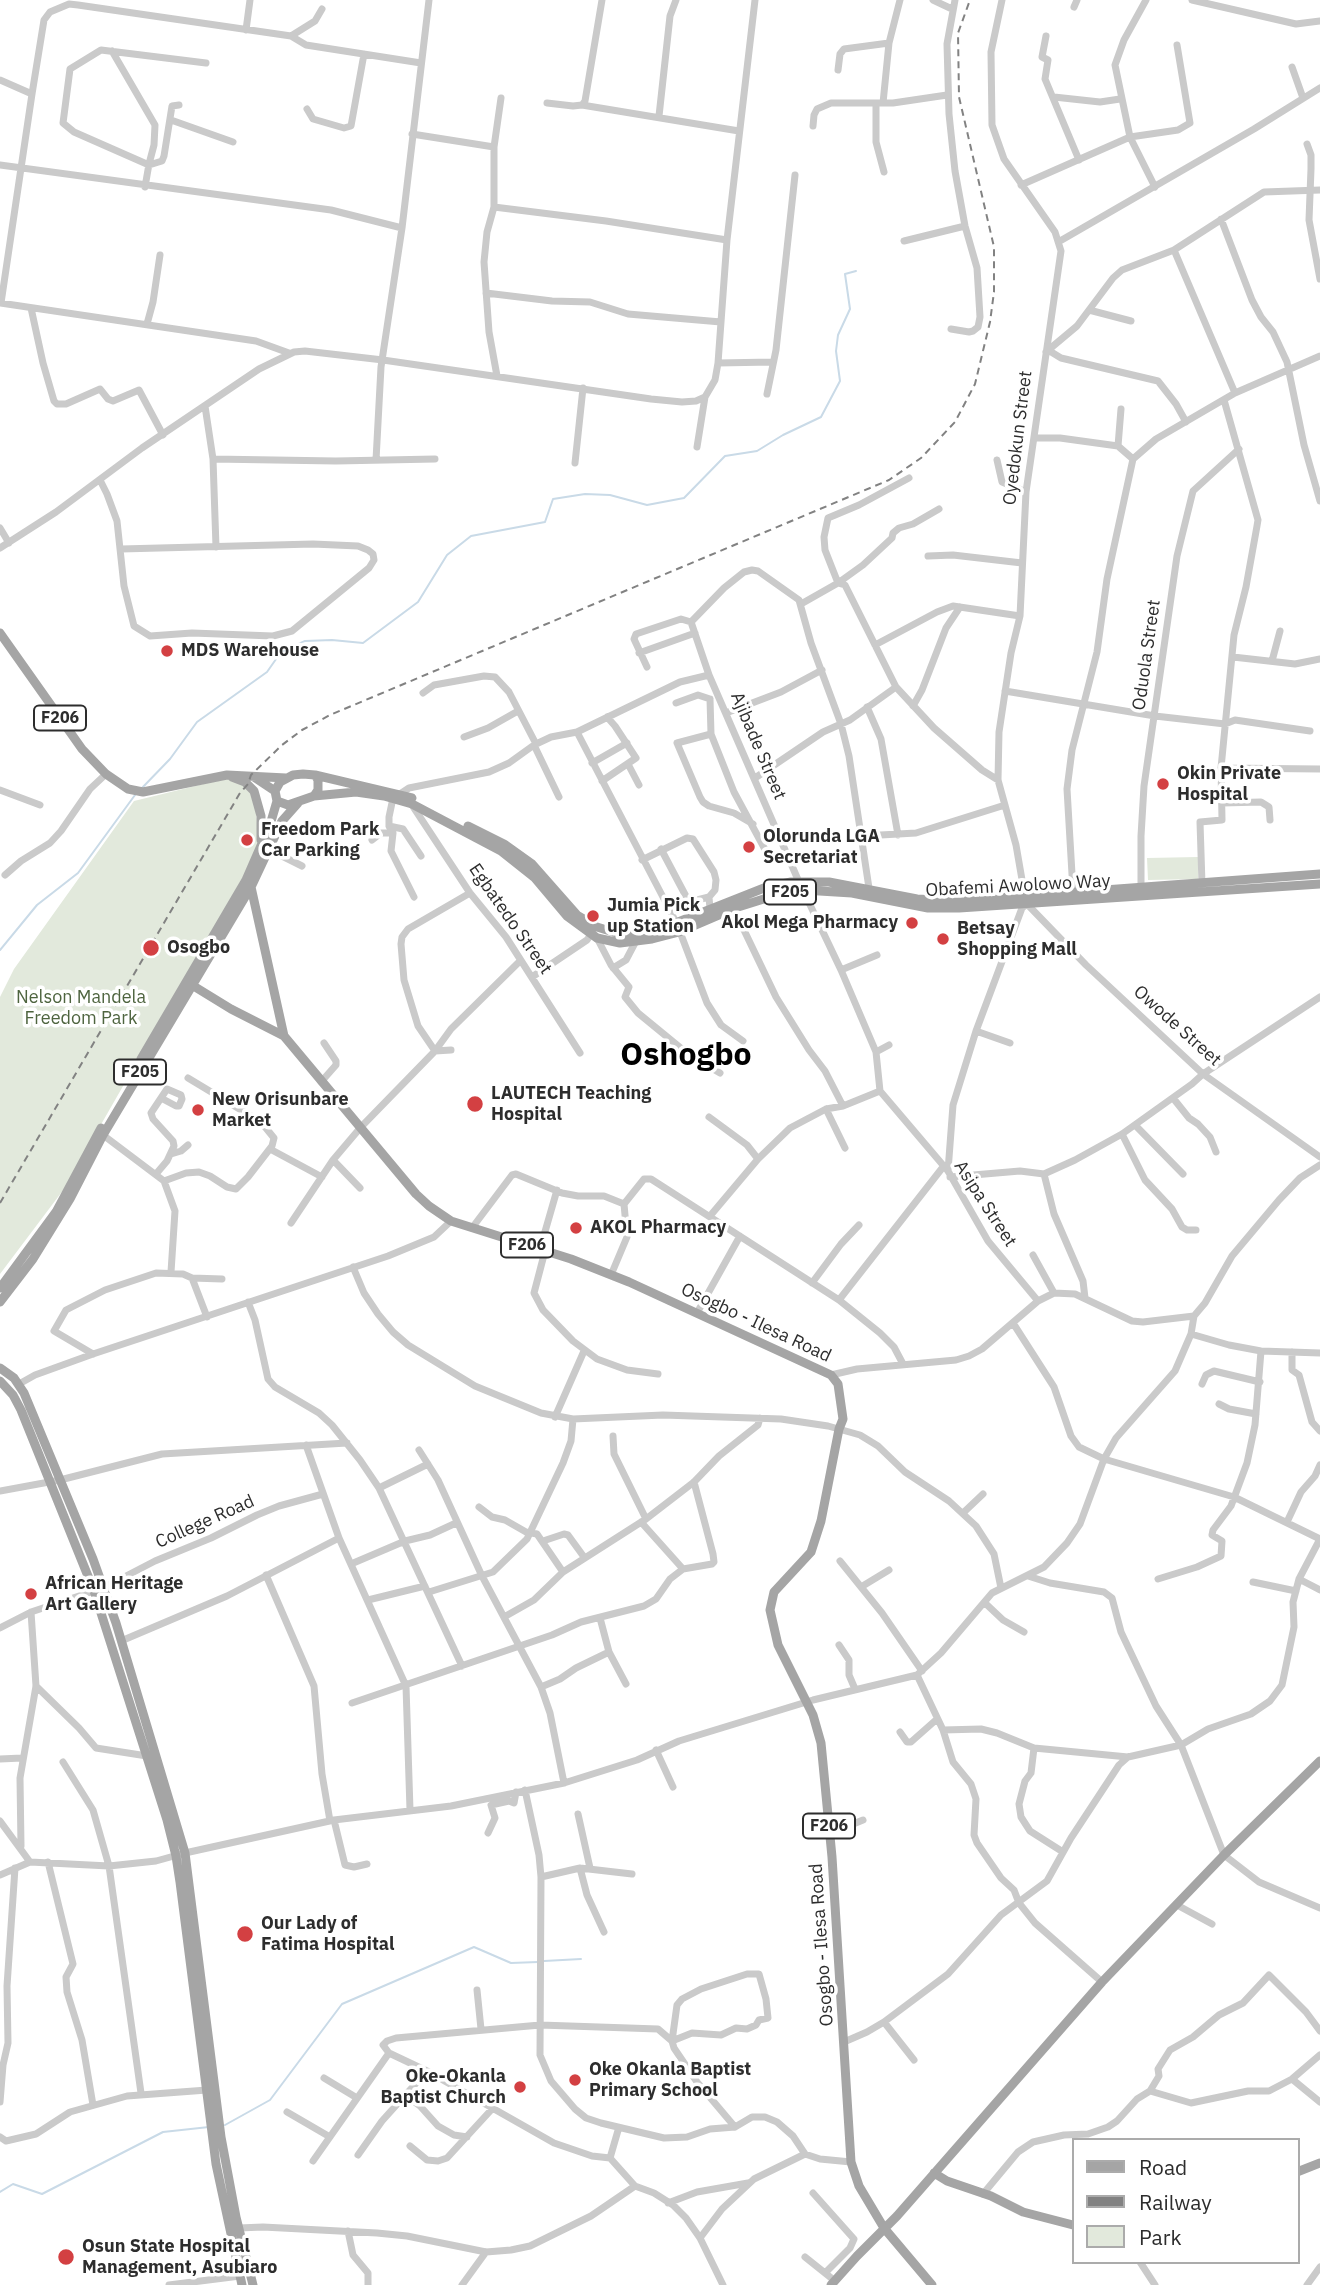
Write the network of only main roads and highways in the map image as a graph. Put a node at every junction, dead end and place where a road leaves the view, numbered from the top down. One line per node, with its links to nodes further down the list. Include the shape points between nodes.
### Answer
1 (0, 633): 2 (main road, F206, via 82,749 106,774 137,792)
2 (227, 775): 4 (main road, F206); 10 (main road, via 254,790)
3 (315, 775): 5 (main road, F205); 7 (main road, via 319,785); 8 (main road, F205)
4 (252, 776): 5 (main road, F206); 6 (main road)
5 (286, 778): 6 (main road, F205)
6 (276, 796): 9 (main road, F205, via 288,805); 10 (main road, F205)
7 (314, 796): 8 (main road, Obafemi Awolowo Way / F205, via 356,792); 9 (main road, F205)
8 (396, 796): 17 (main road, Obafemi Awolowo Way / F205, via 504,844 532,864 577,915 597,928 633,935); 17 (main road, Obafemi Awolowo Way / F205, via 501,851 535,878 567,916 595,936 636,942)
9 (298, 803): 10 (main road, F205)
10 (265, 848): 13 (main road, F205); 18 (main road, F205)
11 (1320, 874): 15 (main road, Obafemi Awolowo Way / F205, via 1073,891)
12 (1320, 884): 15 (main road, Obafemi Awolowo Way / F205)
13 (251, 887): 18 (main road, F205); 19 (main road, Osogbo - Ilesa Road / F206)
14 (803, 890): 15 (main road, Obafemi Awolowo Way / F205, via 852,893 928,908); 15 (main road, Obafemi Awolowo Way / F205, via 829,882 926,900); 16 (main road, Obafemi Awolowo Way / F205)
15 (1026, 901)
16 (732, 904): 17 (main road, Obafemi Awolowo Way / F205); 17 (main road, Obafemi Awolowo Way / F205, via 710,909)
17 (678, 928)
18 (189, 983): 19 (main road, F206); 20 (main road); 20 (main road, F205, via 70,1199)
19 (284, 1036): 37 (main road, Osogbo - Ilesa Road / F206, via 416,1194 451,1221 611,1275 831,1375 838,1384 843,1419 821,1521 804,1560 781,1582 770,1601 771,1620 821,1743 851,2162 859,2186)
20 (29, 1256): 21 (main road, via 14,1261); 22 (main road, F205); 23 (main road, F205); 24 (main road, via 27,1274)
21 (0, 1280)
22 (0, 1288)
23 (0, 1302)
24 (0, 1312)
25 (0, 1368): 27 (main road, via 19,1384)
26 (2, 1384): 27 (main road, via 21,1410)
27 (56, 1480): 28 (main road)
28 (99, 1589): 30 (main road, via 147,1756); 30 (main road, via 121,1642)
29 (1320, 1761): 35 (main road, via 1102,1982)
30 (181, 1854): 31 (main road); 31 (main road)
31 (214, 2120): 32 (main road)
32 (217, 2137): 38 (main road, via 227,2220); 41 (main road)
33 (1320, 2163): 34 (main road)
34 (1299, 2171)
35 (934, 2173): 36 (main road, via 1037,2216); 37 (main road)
36 (1072, 2225)
37 (884, 2228): 39 (main road); 40 (main road, Osogbo - Ilesa Road / F206)
38 (241, 2281)
39 (833, 2283)
40 (930, 2284)
41 (253, 2285)

